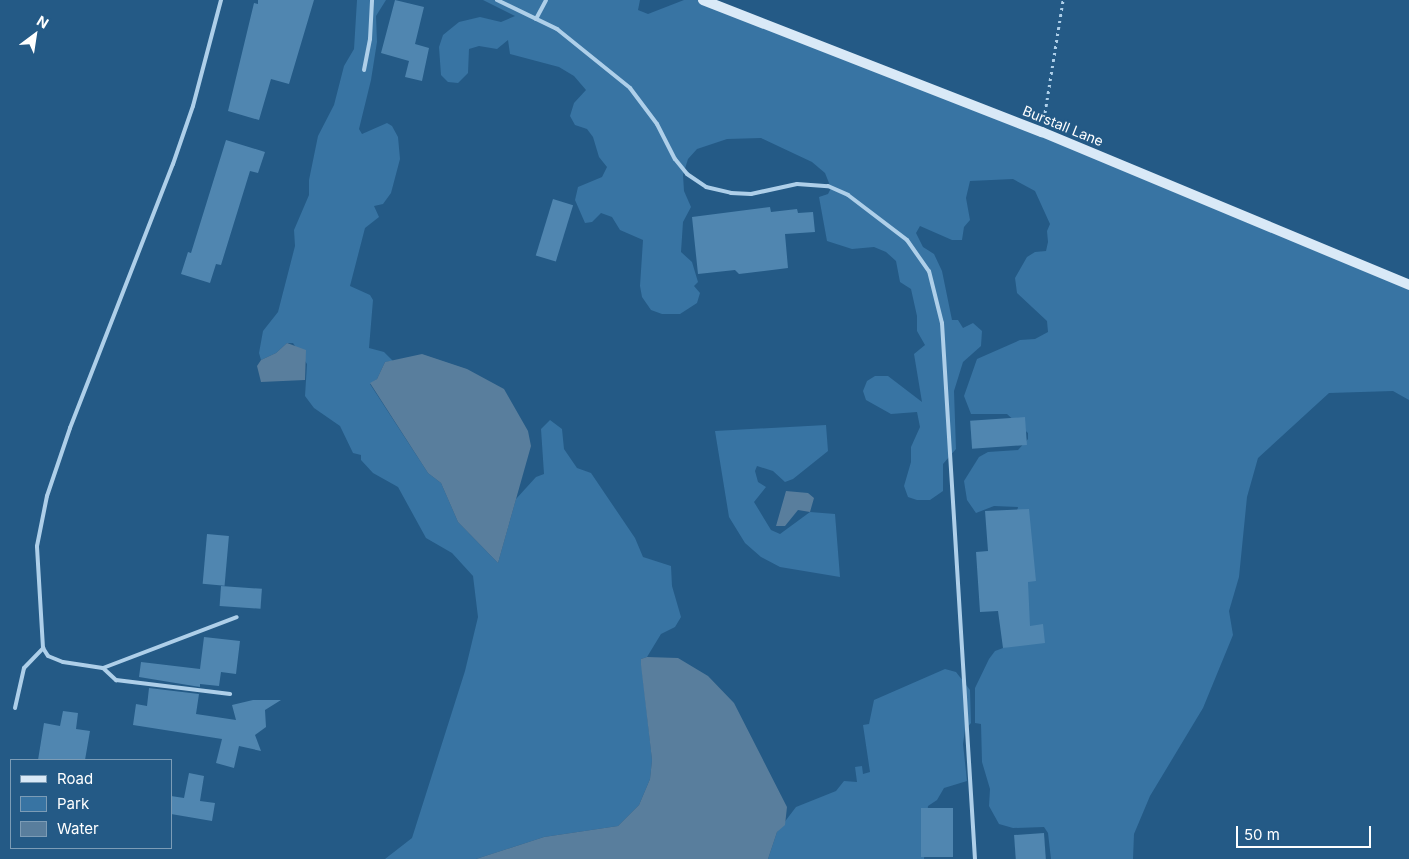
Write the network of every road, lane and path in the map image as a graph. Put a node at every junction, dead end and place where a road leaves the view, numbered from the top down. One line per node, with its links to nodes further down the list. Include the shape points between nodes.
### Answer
1 (220, 0): 12 (lane, via 193,106 173,164 70,428 44,505 37,546)
2 (372, 0): 8 (lane)
3 (497, 0): 7 (lane)
4 (546, 0): 7 (lane)
5 (704, 0): 9 (street, Burstall Lane)
6 (1063, 0): 9 (path)
7 (536, 19): 16 (lane, via 576,43 630,88 646,107 675,159 687,174 706,187 731,194 751,194 797,184 828,186 848,195 907,240 929,271 942,323)
8 (364, 70)
9 (1042, 132): 10 (street, Burstall Lane)
10 (1409, 285)
11 (237, 617): 13 (lane)
12 (43, 648): 13 (lane, via 48,656 63,662); 15 (lane, via 24,668)
13 (102, 668): 14 (lane, via 116,680)
14 (230, 694)
15 (15, 708)
16 (975, 859)

